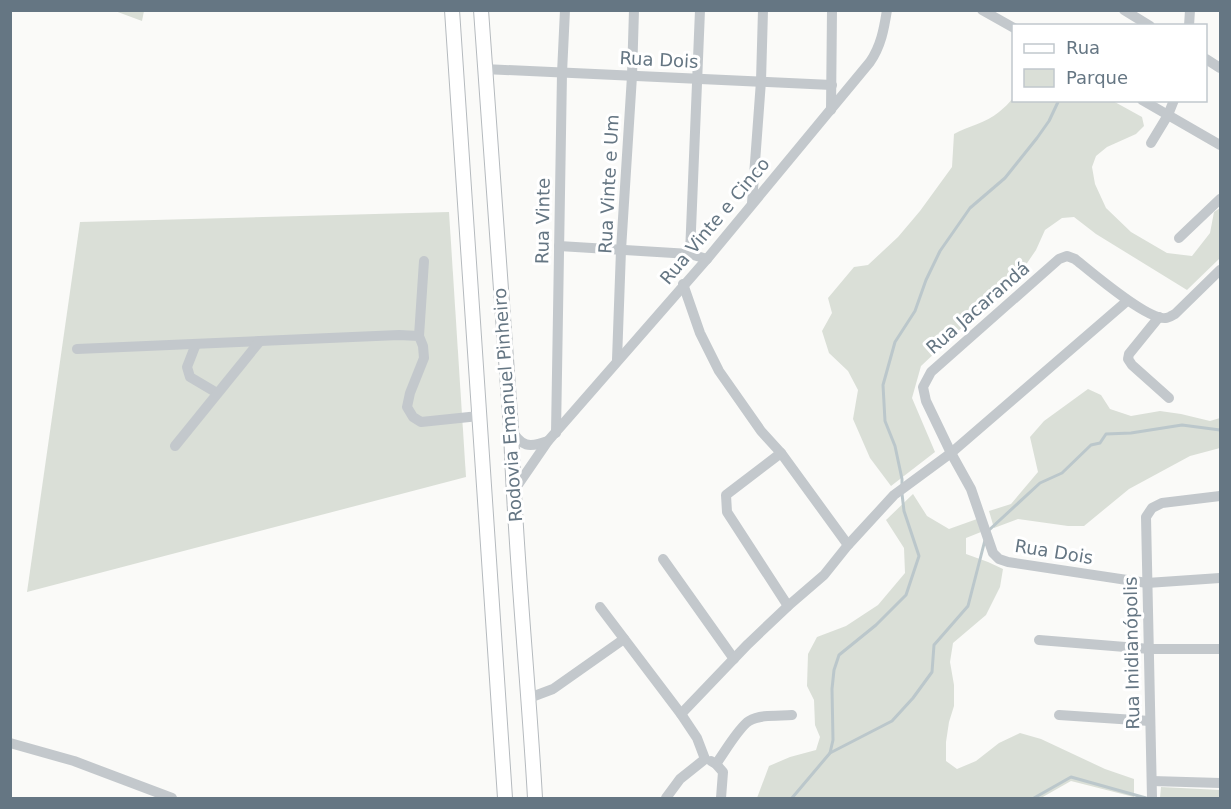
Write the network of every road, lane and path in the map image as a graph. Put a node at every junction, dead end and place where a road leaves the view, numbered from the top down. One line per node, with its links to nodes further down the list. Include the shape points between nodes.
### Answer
1 (452, 10): 46 (main road, Rodovia Emanuel Pinheiro)
2 (481, 10): 15 (main road, Rodovia Emanuel Pinheiro)
3 (565, 10): 16 (street, Rua Vinte)
4 (634, 10): 17 (street, Rua Vinte e Um)
5 (700, 10): 18 (street)
6 (763, 10): 19 (street)
7 (832, 10): 20 (street)
8 (887, 10): 23 (street, Rua Vinte e Cinco, via 876,53)
9 (982, 10): 12 (street)
10 (1124, 10): 11 (street)
11 (1147, 24)
12 (1012, 27)
13 (1207, 60): 14 (street)
14 (1221, 68)
15 (484, 69): 16 (street, Rua Dois); 47 (main road, Rodovia Emanuel Pinheiro)
16 (562, 73): 17 (street, Rua Dois); 30 (street, Rua Vinte)
17 (632, 76): 18 (street, Rua Dois); 31 (street, Rua Vinte e Um)
18 (698, 79): 19 (street, Rua Dois); 32 (street)
19 (761, 81): 20 (street, Rua Dois); 28 (street)
20 (832, 85): 23 (street)
21 (1145, 102): 24 (street)
22 (1173, 102): 24 (street)
23 (831, 110): 28 (street, Rua Vinte e Cinco)
24 (1168, 116): 25 (street); 26 (street)
25 (1151, 143)
26 (1221, 145)
27 (1221, 199): 29 (street)
28 (752, 203): 33 (street, Rua Vinte e Cinco)
29 (1179, 238)
30 (559, 246): 31 (street); 48 (street, Rua Vinte)
31 (621, 250): 32 (street); 43 (street, Rua Vinte e Um)
32 (690, 254): 33 (street)
33 (706, 259): 36 (street, Rua Vinte e Cinco)
34 (424, 261): 39 (street)
35 (1220, 271): 38 (street, via 1174,314)
36 (683, 284): 43 (street, Rua Vinte e Cinco); 51 (street, via 700,333 719,371)
37 (1127, 301): 38 (street); 52 (street); 52 (street, Rua Jacarandá, via 1075,259 1059,259 931,372 923,387 926,400)
38 (1159, 317): 45 (street, via 1128,360)
39 (419, 336): 40 (street); 46 (street, via 424,358 407,407 413,417 421,422)
40 (260, 341): 41 (street); 44 (street)
41 (196, 344): 42 (street); 44 (street, via 187,367 190,377)
42 (77, 349)
43 (617, 360): 48 (street, Rua Vinte e Cinco)
44 (217, 393): 50 (street)
45 (1169, 398)
46 (480, 416): 78 (main road, Rodovia Emanuel Pinheiro)
47 (511, 429): 49 (street, via 518,441 526,445); 53 (main road, Rodovia Emanuel Pinheiro)
48 (556, 433): 49 (street, Rua Vinte e Cinco)
49 (548, 441): 53 (street, Rua Vinte e Cinco)
50 (175, 446)
51 (781, 453): 55 (street); 59 (street, via 726,495 727,512)
52 (951, 453): 55 (street, via 894,495); 58 (street, Rua Dois, via 971,489 993,553 999,559)
53 (513, 492): 66 (main road, Rodovia Emanuel Pinheiro)
54 (1221, 496): 58 (street, Rua Inidianópolis, via 1162,503 1152,508 1146,517)
55 (848, 545): 59 (street, via 824,575)
56 (663, 559): 65 (street)
57 (1221, 578): 58 (street, Rua Dois)
58 (1147, 583): 63 (street, Rua Inidianópolis)
59 (788, 606): 65 (street)
60 (600, 607): 61 (street)
61 (624, 639): 66 (street, via 553,689); 67 (street)
62 (1039, 640): 63 (street)
63 (1150, 649): 64 (street); 70 (street, Rua Inidianópolis)
64 (1221, 649)
65 (734, 659): 67 (street)
66 (529, 698): 79 (main road, Rodovia Emanuel Pinheiro)
67 (681, 714): 72 (street)
68 (792, 715): 73 (street, via 748,722)
69 (1059, 715): 70 (street)
70 (1150, 721): 74 (street, Rua Inidianópolis)
71 (10, 743): 77 (street, via 74,761)
72 (705, 759): 73 (street); 80 (street, via 680,779)
73 (716, 764): 81 (street, via 723,772)
74 (1152, 781): 75 (street); 76 (street, Rua Inidianópolis)
75 (1221, 783)
76 (1152, 796)
77 (172, 798)
78 (505, 798)
79 (535, 798)
80 (666, 798)
81 (721, 798)

